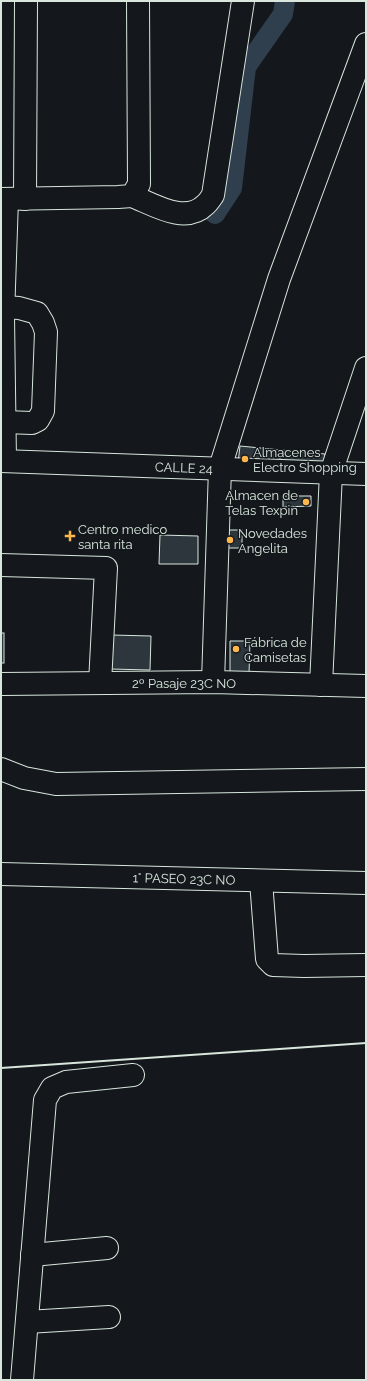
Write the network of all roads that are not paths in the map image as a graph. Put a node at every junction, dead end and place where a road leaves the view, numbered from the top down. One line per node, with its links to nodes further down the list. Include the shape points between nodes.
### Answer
1 (26, 1): 6 (street)
2 (138, 1): 5 (street, via 139,184)
3 (243, 1): 5 (street, via 213,195 195,212 184,215)
4 (366, 44): 11 (street, via 279,279)
5 (132, 196): 6 (street)
6 (11, 199): 7 (street)
7 (3, 307): 9 (street); 9 (street, via 37,313 46,332 43,411 38,420 32,423)
8 (366, 368): 12 (street)
9 (5, 422): 10 (street)
10 (3, 461): 11 (street, CALLE 24)
11 (220, 468): 12 (street, CALLE 24); 15 (street)
12 (331, 474): 13 (street, CALLE 24); 18 (street)
13 (366, 474)
14 (1, 565): 16 (street, via 106,568)
15 (213, 682): 16 (street, 2º Pasaje 23C NO); 18 (street, 2º Pasaje 23C NO)
16 (100, 683): 17 (street, 2º Pasaje 23C NO)
17 (1, 684)
18 (321, 685): 19 (street, 2º Pasaje 23C NO)
19 (366, 686)
20 (1, 769): 21 (street, via 24,778 56,784)
21 (366, 779)
22 (1, 874): 23 (street, 1° PASEO 23C NO)
23 (261, 881): 24 (street, 1° PASEO 23C NO); 25 (street, via 267,959 273,965)
24 (366, 884)
25 (366, 966)
26 (133, 1076): 28 (street, via 66,1082 52,1088 45,1100)
27 (107, 1248): 28 (street)
28 (32, 1255): 30 (street)
29 (110, 1317): 30 (street)
30 (27, 1322): 31 (street)
31 (22, 1380)

